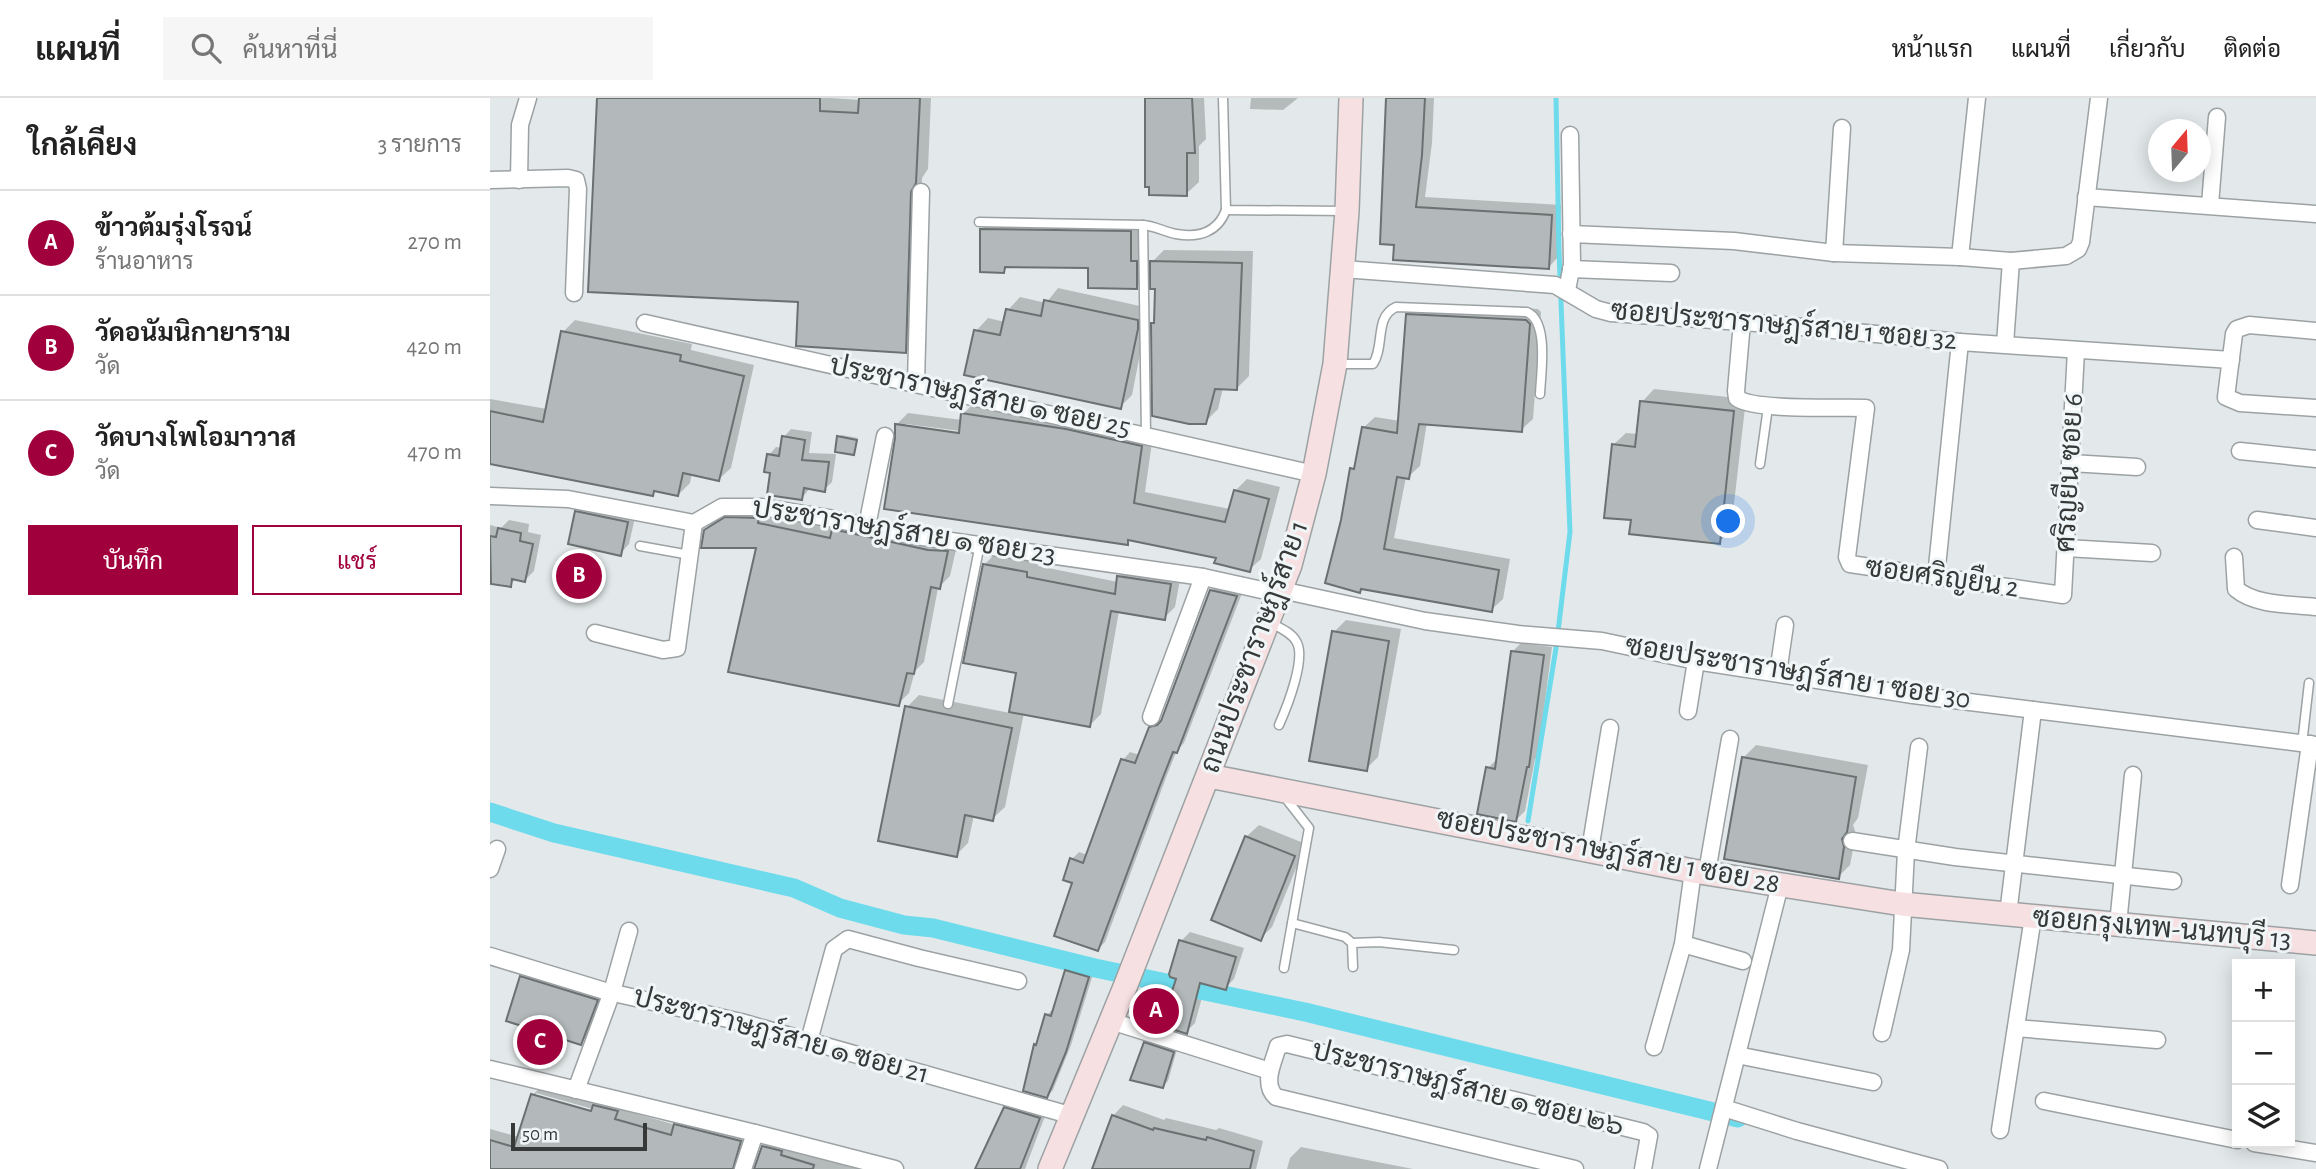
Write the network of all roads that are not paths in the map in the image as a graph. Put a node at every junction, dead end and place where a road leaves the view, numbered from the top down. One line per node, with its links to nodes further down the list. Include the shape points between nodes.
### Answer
1 (528, 98): 10 (street, via 520,125)
2 (1223, 98): 14 (lane)
3 (1351, 98): 15 (main road, ถนนประชาราษฎร์สาย 1)
4 (1977, 98): 21 (street)
5 (2099, 98): 12 (street)
6 (2217, 117): 13 (street)
7 (1842, 128): 20 (street)
8 (1570, 135): 19 (street)
9 (490, 180): 10 (street)
10 (519, 180): 27 (street, via 576,180)
11 (921, 192): 36 (street)
12 (2086, 197): 13 (street); 22 (street, via 2078,249 2066,256)
13 (2210, 205): 16 (street)
14 (1226, 210): 15 (lane); 18 (lane, via 1222,222 1208,233 1175,234)
15 (1347, 211): 23 (main road, ถนนประชาราษฎร์สาย 1)
16 (2316, 214)
17 (979, 222): 18 (lane)
18 (1143, 225): 40 (lane)
19 (1571, 234): 20 (street, via 1734,242); 24 (street)
20 (1834, 253): 21 (street)
21 (1960, 257): 22 (street)
22 (2011, 261): 32 (street)
23 (1343, 269): 26 (street, ซอยประชาราษฎร์สาย 1 ซอย 32); 35 (main road, ถนนประชาราษฎร์สาย 1)
24 (1571, 269): 25 (street); 26 (street)
25 (1671, 273)
26 (1562, 288): 28 (street, ซอยประชาราษฎร์สาย 1 ซอย 32, via 1611,313)
27 (575, 293)
28 (1742, 322): 31 (street, ซอยประชาราษฎร์สาย 1 ซอย 32); 38 (street, ซอยศริญยืน 2, via 1737,398)
29 (645, 323): 36 (street, ประชาราษฎร์สาย ๑ ซอย 25)
30 (2316, 331): 34 (street, via 2243,325 2234,334)
31 (1960, 342): 32 (street, ซอยประชาราษฎร์สาย 1 ซอย 32); 59 (street)
32 (2005, 344): 33 (street, ซอยประชาราษฎร์สาย 1 ซอย 32)
33 (2077, 350): 34 (street, ซอยประชาราษฎร์สาย 1 ซอย 32); 44 (street, ศริญยืน ซอย 6)
34 (2231, 360): 39 (street, via 2226,397)
35 (1335, 364): 37 (lane, via 1373,364 1383,319 1395,307 1527,312 1539,322); 47 (main road, ถนนประชาราษฎร์สาย 1)
36 (916, 383): 40 (street, ประชาราษฎร์สาย ๑ ซอย 25)
37 (1541, 394)
38 (1769, 407): 45 (lane); 62 (street, ซอยศริญยืน 2, via 1866,408 1847,557 1850,564)
39 (2316, 408)
40 (1146, 434): 47 (street, ประชาราษฎร์สาย ๑ ซอย 25)
41 (885, 436): 51 (street)
42 (2239, 451): 43 (street)
43 (2316, 459)
44 (2071, 463): 46 (street); 55 (street, ศริญยืน ซอย 6)
45 (1760, 464)
46 (2137, 467)
47 (1314, 474): 61 (main road, ถนนประชาราษฎร์สาย 1)
48 (490, 496): 50 (street, via 568,499)
49 (2257, 520): 52 (street)
50 (694, 523): 51 (street, ประชาราษฎร์สาย ๑ ซอย 23, via 722,507 762,507); 57 (street)
51 (867, 526): 53 (street, ประชาราษฎร์สาย ๑ ซอย 23)
52 (2316, 528)
53 (980, 544): 60 (street, ประชาราษฎร์สาย ๑ ซอย 23); 70 (lane)
54 (640, 545): 57 (lane)
55 (2066, 548): 56 (street); 62 (street, ศริญยืน ซอย 6)
56 (2152, 553)
57 (690, 555): 66 (street, via 677,648 663,650)
58 (2234, 556): 63 (street, via 2236,589 2242,594)
59 (1937, 567)
60 (1203, 577): 61 (street, ประชาราษฎร์สาย ๑ ซอย 23); 73 (street)
61 (1280, 592): 64 (main road, ถนนประชาราษฎร์สาย 1); 67 (street, ซอยประชาราษฎร์สาย 1 ซอย 30, via 1425,621 1602,640)
62 (2063, 595)
63 (2316, 607)
64 (1269, 622): 74 (lane, via 1291,635 1300,654); 80 (main road, ถนนประชาราษฎร์สาย 1)
65 (1785, 625): 68 (street)
66 (596, 633)
67 (1696, 661): 68 (street, ซอยประชาราษฎร์สาย 1 ซอย 30); 72 (street)
68 (1778, 673): 71 (street, ซอยประชาราษฎร์สาย 1 ซอย 30)
69 (2309, 682): 77 (lane)
70 (948, 704)
71 (2033, 710): 77 (street, ซอยประชาราษฎร์สาย 1 ซอย 30); 86 (street)
72 (1688, 711)
73 (1150, 718)
74 (1279, 725)
75 (1611, 728): 84 (street)
76 (1730, 739): 88 (street)
77 (2309, 744): 92 (street)
78 (1919, 747): 85 (street)
79 (2133, 775): 89 (street)
80 (1209, 776): 81 (main road, ซอยประชาราษฎร์สาย 1 ซอย 28); 109 (main road, ถนนประชาราษฎร์สาย 1)
81 (1279, 789): 84 (main road, ซอยประชาราษฎร์สาย 1 ซอย 28); 96 (lane, via 1309,828)
82 (1852, 841): 85 (street)
83 (497, 849): 87 (street)
84 (1590, 850): 88 (main road, ซอยประชาราษฎร์สาย 1 ซอย 28)
85 (1906, 851): 86 (street); 93 (street)
86 (2014, 863): 89 (street); 94 (street)
87 (490, 869)
88 (1700, 871): 91 (main road, ซอยประชาราษฎร์สาย 1 ซอย 28); 101 (street)
89 (2122, 875): 90 (street); 97 (street)
90 (2174, 881)
91 (1780, 885): 93 (main road, ซอยประชาราษฎร์สาย 1 ซอย 28); 115 (street)
92 (2290, 885)
93 (1902, 904): 94 (main road, ซอยประชาราษฎร์สาย 1 ซอย 28); 111 (street, via 1901,950)
94 (2008, 914): 95 (main road, ซอยกรุงเทพ-นนทบุรี 13)
95 (2033, 917): 97 (main road, ซอยกรุงเทพ-นนทบุรี 13); 110 (street)
96 (1292, 923): 99 (lane); 106 (lane)
97 (2118, 924): 100 (main road, ซอยกรุงเทพ-นนทบุรี 13)
98 (629, 931): 108 (street)
99 (1352, 943): 102 (lane); 105 (lane)
100 (2316, 943)
101 (1683, 944): 104 (street); 114 (street)
102 (1454, 950)
103 (490, 956): 108 (street, ประชาราษฎร์สาย ๑ ซอย 21)
104 (1743, 961)
105 (1353, 967)
106 (1284, 968)
107 (1018, 981): 113 (street, via 848,939 834,949)
108 (612, 992): 113 (street, ประชาราษฎร์สาย ๑ ซอย 21); 119 (street)
109 (1111, 1021): 117 (street, ประชาราษฎร์สาย ๑ ซอย ๒๖); 122 (main road, ถนนประชาราษฎร์สาย 1)
110 (2016, 1028): 112 (street); 123 (street)
111 (1882, 1033)
112 (2157, 1040)
113 (809, 1041): 122 (street, ประชาราษฎร์สาย ๑ ซอย 21)
114 (1654, 1047)
115 (1737, 1055): 118 (street); 121 (street)
116 (490, 1069): 119 (street)
117 (1270, 1071): 131 (street, ประชาราษฎร์สาย ๑ ซอย ๒๖, via 1268,1085 1276,1097); 132 (street, ประชาราษฎร์สาย ๑ ซอย ๒๖, via 1278,1046 1287,1044 1643,1132 1649,1136)
118 (1873, 1082)
119 (576, 1090): 124 (street)
120 (2044, 1101): 125 (street)
121 (1722, 1115): 133 (street); 134 (street)
122 (1073, 1116): 130 (main road, ถนนประชาราษฎร์สาย 1)
123 (2000, 1130)
124 (755, 1133): 128 (street); 129 (street)
125 (2232, 1139)
126 (2285, 1148): 127 (street)
127 (2316, 1153)
128 (743, 1169)
129 (894, 1169)
130 (1049, 1169)
131 (1575, 1169)
132 (1643, 1169)
133 (1708, 1169)
134 (1939, 1169)

